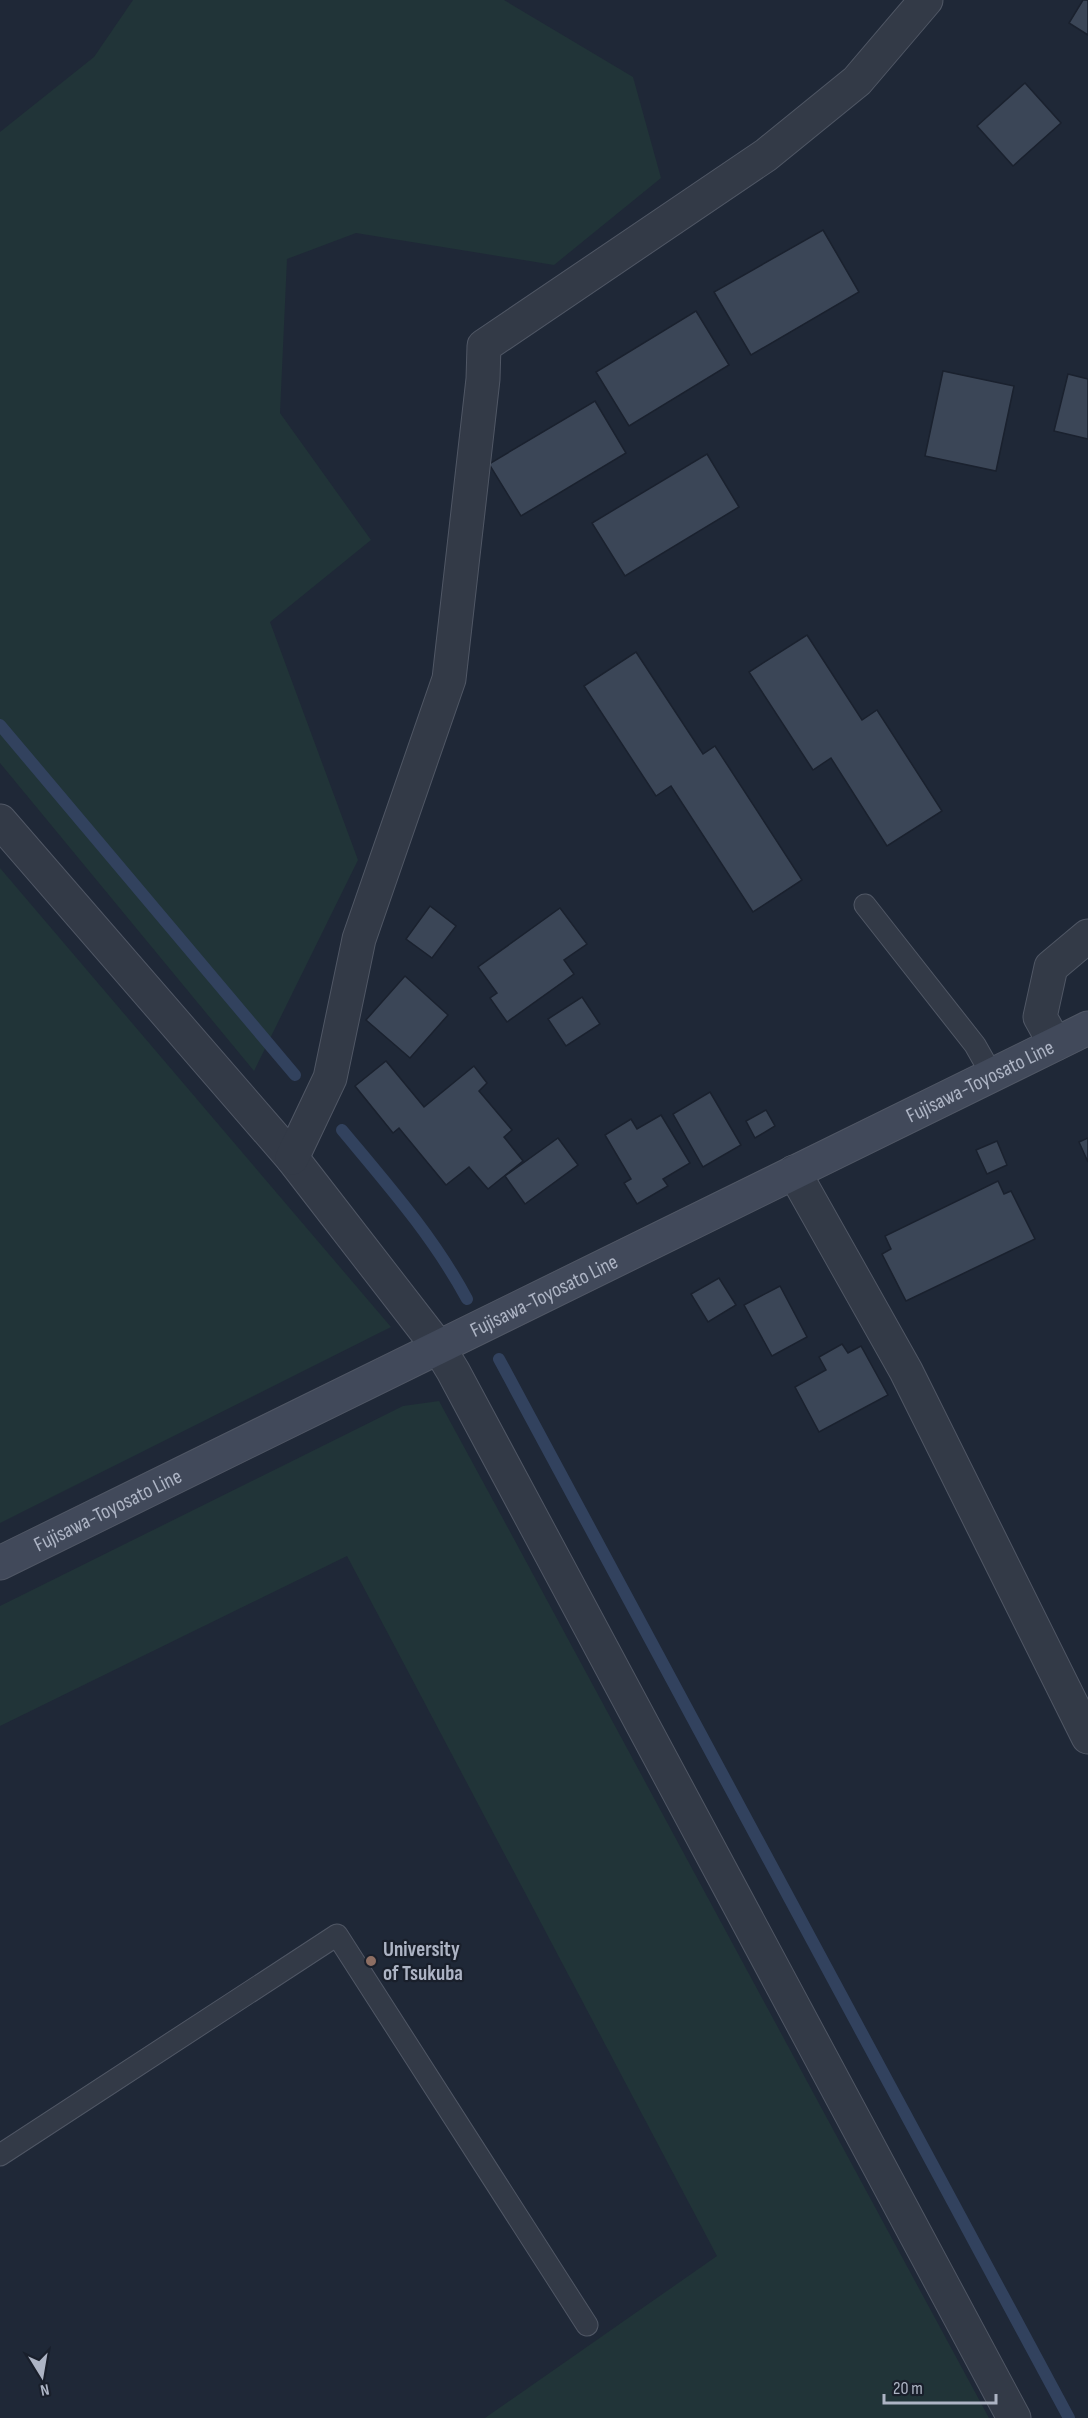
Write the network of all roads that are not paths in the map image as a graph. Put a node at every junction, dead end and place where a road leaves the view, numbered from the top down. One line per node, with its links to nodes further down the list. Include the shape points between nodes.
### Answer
1 (923, 1): 8 (street, via 857,81 766,155 484,346 449,679 358,939 330,1078)
2 (0, 821): 8 (street)
3 (865, 905): 7 (lane, via 975,1045)
4 (1088, 936): 6 (street, via 1051,968 1040,1017)
5 (1088, 1028): 6 (main road, Fujisawa-Toyosato Line)
6 (1056, 1044): 7 (main road, Fujisawa-Toyosato Line)
7 (992, 1075): 9 (main road, Fujisawa-Toyosato Line)
8 (292, 1158): 10 (street)
9 (794, 1172): 10 (main road, Fujisawa-Toyosato Line); 12 (street, via 906,1371)
10 (438, 1348): 11 (main road, Fujisawa-Toyosato Line); 15 (street)
11 (0, 1563)
12 (1088, 1737)
13 (0, 2155): 14 (lane, via 337,1935)
14 (587, 2325)
15 (1014, 2418)

